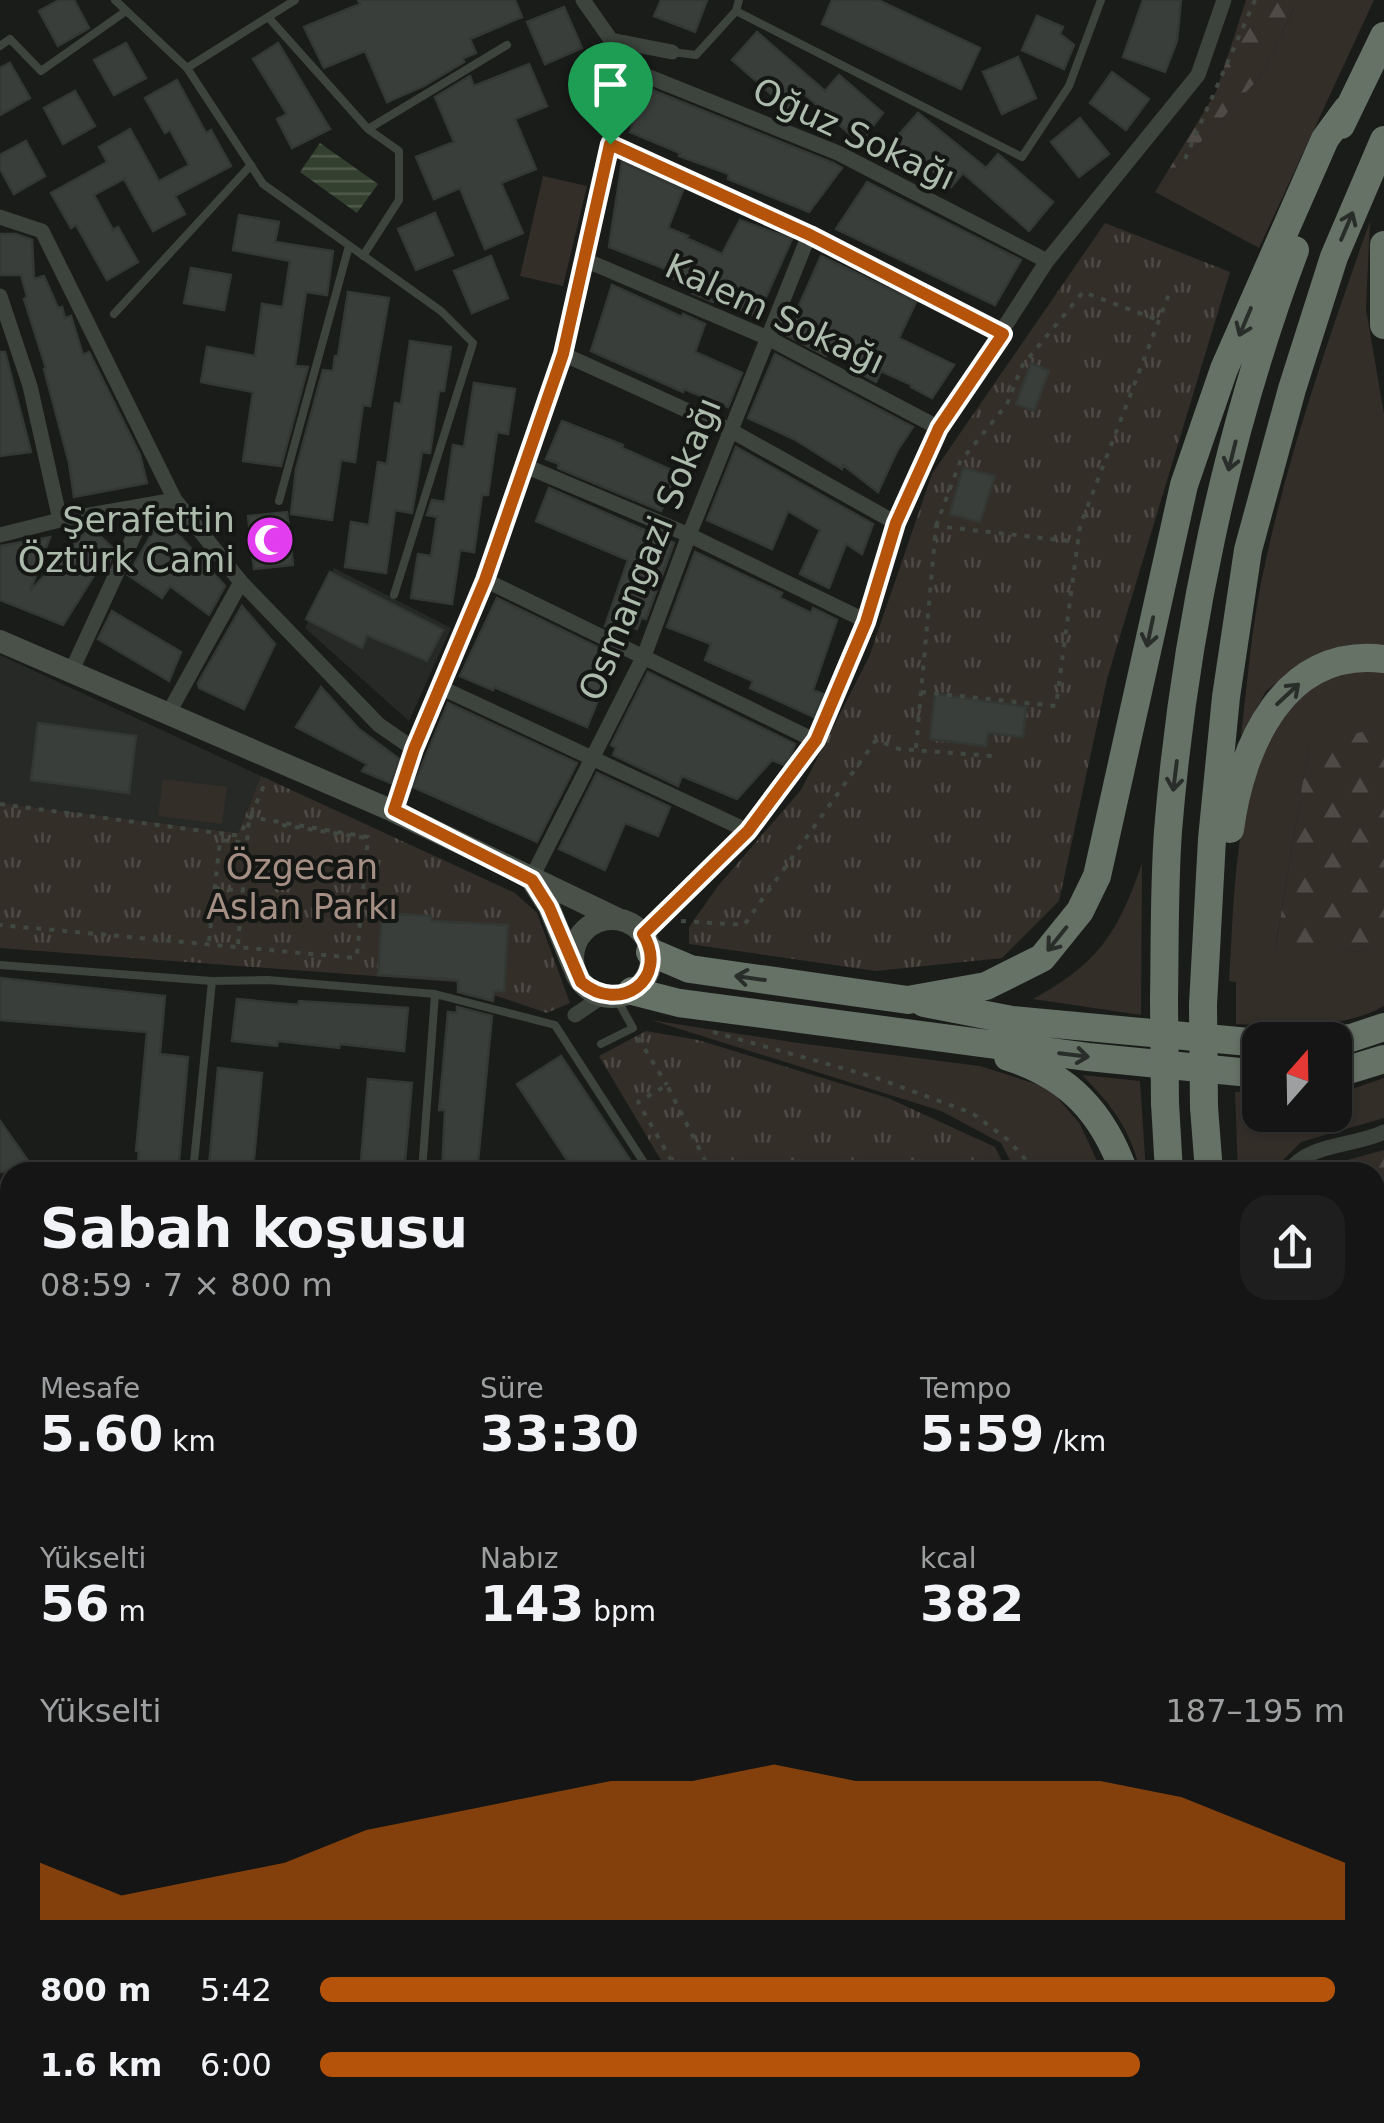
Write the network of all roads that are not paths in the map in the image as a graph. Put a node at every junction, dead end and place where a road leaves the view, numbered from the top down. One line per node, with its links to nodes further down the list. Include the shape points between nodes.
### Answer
1 (115, 0): 7 (lane)
2 (295, 0): 9 (lane)
3 (583, 0): 11 (street)
4 (738, 0): 8 (lane)
5 (1100, 0): 8 (lane, via 1068,86 1022,157)
6 (1224, 0): 28 (street, via 1198,75)
7 (126, 10): 13 (lane, via 41,71 10,39); 15 (lane)
8 (736, 11): 14 (lane, via 696,55)
9 (268, 17): 15 (lane); 18 (lane)
10 (1384, 36): 17 (highway)
11 (611, 40): 14 (street); 16 (street)
12 (508, 45): 18 (lane)
13 (0, 46)
14 (672, 52)
15 (188, 68): 21 (lane)
16 (632, 70): 20 (street); 28 (street, Oğuz Sokağı, via 838,153)
17 (1348, 109): 69 (highway, one-way to 69, via 1325,138 1253,302 1184,485 1098,876 1042,958 986,986); 85 (highway, one-way to 85, bridge, via 1276,301 1232,454 1190,649 1168,832)
18 (368, 129): 26 (lane, via 399,150 399,200)
19 (1384, 140): 63 (highway, one-way to 19, via 1226,697 1248,550 1334,256)
20 (610, 144): 23 (street); 27 (street)
21 (251, 165): 25 (lane, via 263,184); 30 (lane)
22 (0, 217): 38 (street, via 42,231)
23 (810, 235): 32 (street); 33 (street, Osmangazi Sokağı)
24 (1384, 244): 31 (highway)
25 (349, 246): 26 (lane); 39 (lane)
26 (363, 256): 47 (lane, via 441,311 473,343)
27 (583, 259): 33 (street, Kalem Sokağı); 34 (street)
28 (1048, 261): 32 (street)
29 (0, 296): 41 (street, via 30,386)
30 (114, 314)
31 (1384, 325)
32 (1003, 334): 35 (street)
33 (770, 340): 35 (street, Kalem Sokağı); 36 (street, Osmangazi Sokağı)
34 (563, 354): 36 (street); 37 (street)
35 (939, 428): 42 (street)
36 (730, 430): 42 (street); 43 (street, Osmangazi Sokağı)
37 (523, 465): 43 (street); 45 (street)
38 (175, 500): 40 (street); 46 (street)
39 (279, 500)
40 (148, 505): 41 (street); 52 (street)
41 (60, 520): 44 (street)
42 (896, 523): 48 (street)
43 (688, 534): 48 (street); 50 (street, Osmangazi Sokağı)
44 (0, 535)
45 (485, 580): 50 (street); 53 (street)
46 (241, 582): 54 (street); 56 (street, via 379,725)
47 (394, 596)
48 (866, 622): 55 (street)
49 (0, 641): 52 (main road)
50 (644, 656): 55 (street); 57 (street, Osmangazi Sokağı)
51 (1384, 659): 63 (highway, one-way to 51, via 1234,797 1255,735 1293,686 1323,668)
52 (71, 672): 54 (main road)
53 (442, 688): 56 (street); 57 (street)
54 (168, 714): 58 (main road)
55 (816, 740): 59 (street)
56 (414, 749): 58 (street)
57 (596, 757): 59 (street); 60 (street, Osmangazi Sokağı)
58 (394, 810): 60 (main road)
59 (748, 831): 62 (street)
60 (532, 880): 61 (main road); 65 (main road)
61 (618, 920): 62 (main road); 65 (main road, via 586,929 574,948)
62 (650, 935): 68 (main road, via 648,974); 69 (highway, one-way to 62, via 690,970)
63 (1207, 948): 86 (highway, bridge)
64 (0, 965): 66 (lane)
65 (575, 970): 68 (main road, via 581,982)
66 (212, 981): 67 (lane); 81 (lane)
67 (435, 994): 71 (lane); 82 (lane)
68 (617, 994): 70 (street); 72 (highway); 76 (lane, via 632,1028)
69 (908, 1000): 75 (highway, via 1012,1020)
70 (575, 1015): 71 (lane)
71 (555, 1025): 83 (lane)
72 (865, 1027): 79 (highway, one-way to 79); 84 (highway, via 978,1047 1034,1065 1101,1120)
73 (1384, 1027): 74 (highway)
74 (1352, 1038)
75 (1242, 1041)
76 (601, 1044)
77 (1384, 1059): 78 (highway)
78 (1352, 1069)
79 (1242, 1072)
80 (1384, 1132): 87 (street)
81 (194, 1162)
82 (423, 1162)
83 (644, 1162)
84 (1120, 1162)
85 (1168, 1162)
86 (1208, 1162)
87 (1296, 1162)

